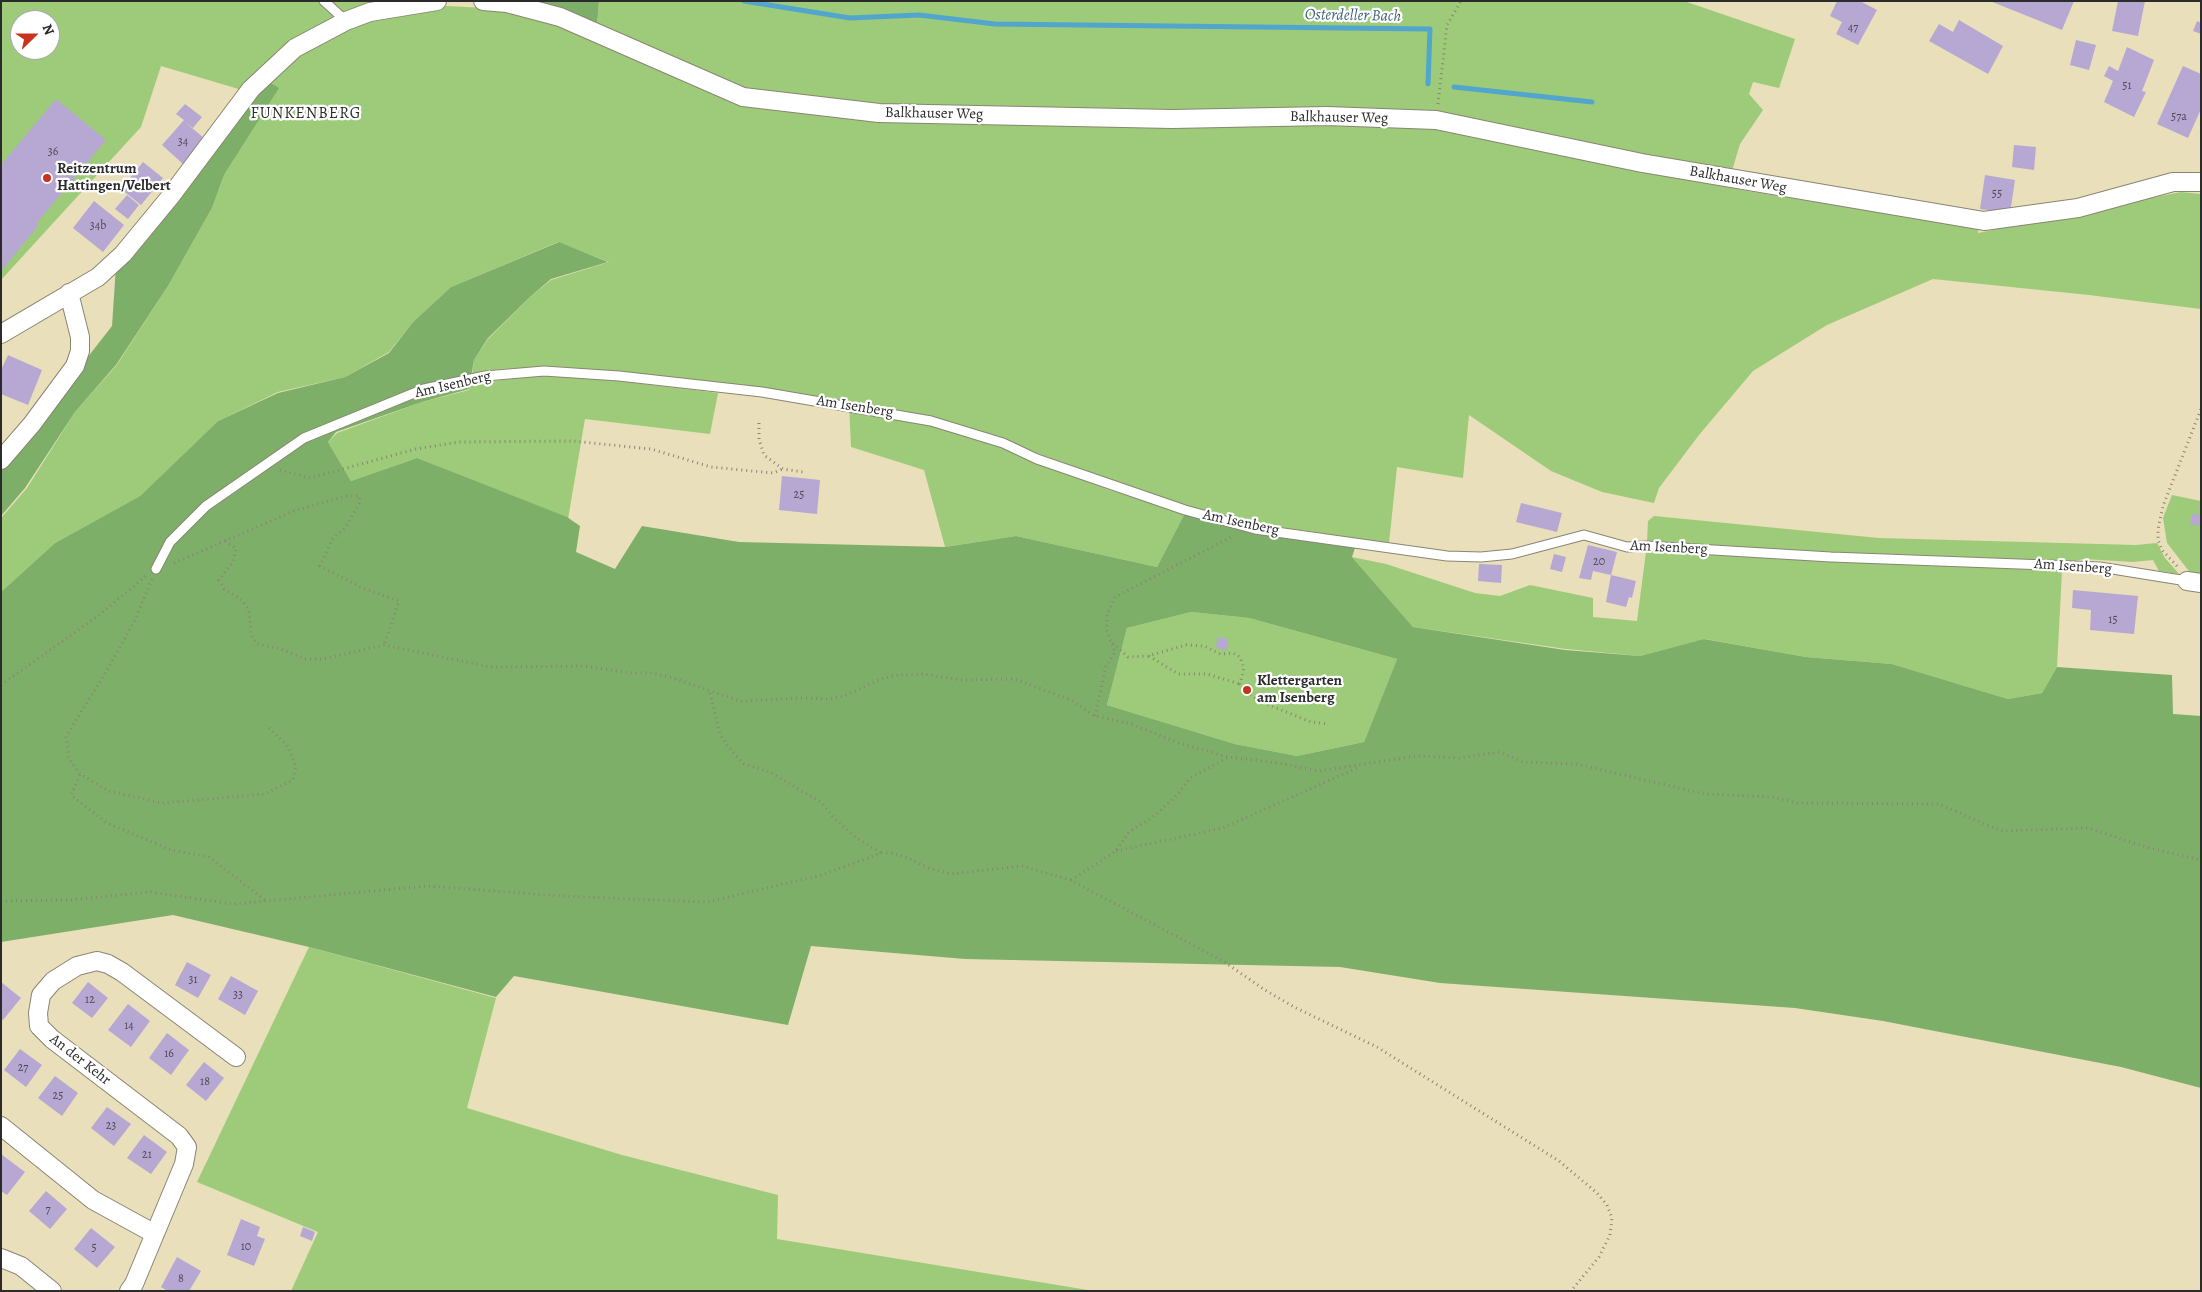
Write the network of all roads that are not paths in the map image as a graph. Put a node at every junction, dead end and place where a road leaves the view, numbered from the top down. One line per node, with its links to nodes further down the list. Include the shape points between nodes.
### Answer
1 (324, 1): 4 (lane)
2 (437, 1): 4 (street, via 370,12)
3 (483, 1): 5 (street, Balkhauser Weg, via 506,3 560,17 743,97 879,114 1172,119 1327,116 1436,120 1652,165 1984,221 2078,208 2164,184)
4 (346, 21): 6 (street, via 295,48 251,89 124,254 98,277)
5 (2201, 182)
6 (69, 294): 7 (street); 8 (street, via 80,337 75,366)
7 (1, 334)
8 (1, 460)
9 (156, 569): 10 (lane, Am Isenberg, via 170,542 206,506 304,438 424,389 485,376 544,372 619,376 762,392 931,421 1003,443 1037,459 1175,507 1255,529 1447,556 1512,554 1584,535 1627,547 2100,567)
10 (2194, 582)
11 (236, 1056): 13 (street, An der Kehr, via 108,964 97,961 77,966 53,981 41,995 39,1026 184,1142 187,1154 184,1164)
12 (1, 1126): 13 (street, via 94,1200)
13 (155, 1234): 16 (street, An der Kehr)
14 (1, 1258): 15 (street, via 21,1266)
15 (52, 1291)
16 (128, 1291)

